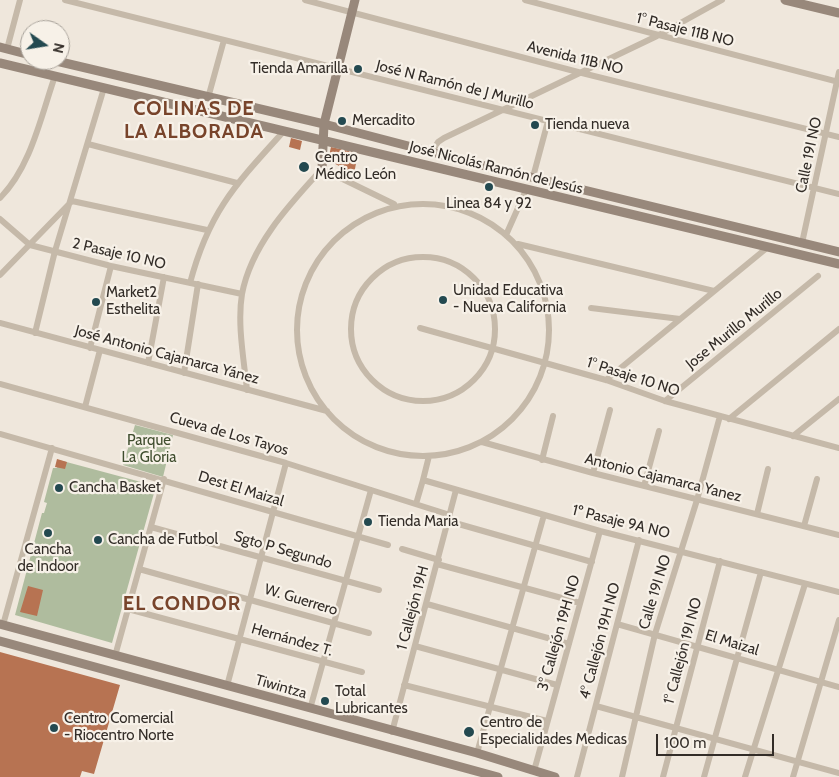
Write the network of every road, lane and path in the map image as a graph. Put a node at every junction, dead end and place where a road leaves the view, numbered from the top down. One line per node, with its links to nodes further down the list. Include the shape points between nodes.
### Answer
1 (20, 0): 13 (street)
2 (65, 0): 12 (street, José N Ramón de J Murillo)
3 (305, 0): 9 (street, Avenida 11B NO)
4 (355, 0): 9 (street)
5 (525, 0): 11 (street, 1° Pasaje 11B NO)
6 (722, 0): 11 (street)
7 (785, 0): 8 (street)
8 (802, 2): 10 (street)
9 (352, 12): 17 (street); 18 (street, Avenida 11B NO)
10 (839, 13)
11 (657, 36): 18 (street); 21 (street, 1° Pasaje 11B NO)
12 (224, 40): 17 (street, José N Ramón de J Murillo); 23 (street)
13 (3, 48): 14 (street)
14 (20, 52)
15 (70, 64): 23 (street, José Nicolás Ramón de Jesús)
16 (0, 65): 20 (street, José Nicolás Ramón de Jesús)
17 (337, 68): 24 (street, José N Ramón de J Murillo); 26 (street)
18 (578, 72): 24 (street); 28 (street, Avenida 11B NO)
19 (839, 72): 21 (street, Calle 19I NO)
20 (55, 76): 22 (street, José Nicolás Ramón de Jesús); 39 (street, via 23,164 11,187)
21 (838, 82): 28 (street, Calle 19I NO)
22 (104, 88): 27 (street, José Nicolás Ramón de Jesús); 31 (street)
23 (208, 98): 26 (street, José Nicolás Ramón de Jesús)
24 (502, 109): 25 (street, José N Ramón de J Murillo); 32 (street, via 438,142)
25 (548, 121): 34 (street); 36 (street, José N Ramón de J Murillo)
26 (324, 124): 30 (street); 32 (street, José Nicolás Ramón de Jesús)
27 (284, 131): 30 (street, José Nicolás Ramón de Jesús); 35 (street)
28 (826, 134): 29 (street, Avenida 11B NO); 36 (street, Calle 19I NO)
29 (839, 138)
30 (322, 139): 33 (street); 37 (street, José Nicolás Ramón de Jesús)
31 (88, 144): 35 (street); 40 (street)
32 (432, 152): 34 (street, José Nicolás Ramón de Jesús)
33 (322, 169): 41 (street); 59 (street, via 287,207 258,252)
34 (533, 177): 45 (street, José Nicolás Ramón de Jesús)
35 (237, 183): 43 (street)
36 (815, 188): 38 (street, José N Ramón de J Murillo); 45 (street, Calle 19I NO)
37 (526, 190): 44 (street); 48 (street, José Nicolás Ramón de Jesús)
38 (839, 194)
39 (0, 198)
40 (72, 201): 43 (street); 47 (street); 49 (street)
41 (394, 204): 44 (street, via 447,209); 79 (street, via 359,218 330,242 310,272 298,307 298,344 307,380)
42 (0, 219): 47 (street, 2 Pasaje 10 NO)
43 (207, 230): 56 (street)
44 (506, 235): 46 (street)
45 (802, 243): 50 (street, José Nicolás Ramón de Jesús)
46 (518, 244): 58 (street); 70 (street, via 540,279 550,320)
47 (30, 245): 49 (street, 2 Pasaje 10 NO); 53 (street)
48 (768, 247): 51 (street, José Nicolás Ramón de Jesús); 58 (street)
49 (55, 251): 52 (street, 2 Pasaje 10 NO); 65 (street)
50 (839, 252)
51 (839, 264)
52 (111, 266): 55 (street, 2 Pasaje 10 NO); 66 (street)
53 (0, 275)
54 (818, 276): 76 (street, Jose Murillo Murillo)
55 (164, 277): 56 (street, 2 Pasaje 10 NO); 69 (street)
56 (190, 283): 57 (street, 2 Pasaje 10 NO)
57 (198, 284): 59 (street, 2 Pasaje 10 NO); 71 (street)
58 (714, 291): 61 (street)
59 (242, 294): 74 (street)
60 (591, 308): 61 (street)
61 (680, 319): 72 (street)
62 (0, 323): 65 (street, José Antonio Cajamarca Yánez)
63 (420, 328): 68 (street, 1° Pasaje 10 NO)
64 (839, 329): 82 (street)
65 (35, 333): 66 (street, José Antonio Cajamarca Yánez)
66 (90, 348): 67 (street, José Antonio Cajamarca Yánez)
67 (100, 350): 69 (street, José Antonio Cajamarca Yánez); 77 (street)
68 (492, 350): 68 (street, via 495,326 490,302 478,282 460,266 438,258 414,257 391,264 378,273 358,297 351,320 352,344 361,366 376,384 397,397 420,402 444,399 465,388 482,371); 70 (street, 1° Pasaje 10 NO)
69 (148, 363): 71 (street, José Antonio Cajamarca Yánez)
70 (545, 363): 72 (street, 1° Pasaje 10 NO); 86 (street, via 532,395 510,422)
71 (184, 373): 74 (street, José Antonio Cajamarca Yánez)
72 (606, 380): 76 (street, 1° Pasaje 10 NO)
73 (0, 384): 77 (street, Cueva de Los Tayos)
74 (247, 390): 79 (street, José Antonio Cajamarca Yánez)
75 (839, 399): 85 (street)
76 (665, 401): 81 (street, 1° Pasaje 10 NO)
77 (85, 407): 91 (street, Cueva de Los Tayos)
78 (610, 410): 93 (street)
79 (327, 411): 89 (street, via 348,431 373,446 401,454)
80 (553, 416): 90 (street)
81 (720, 416): 82 (street, 1° Pasaje 10 NO); 100 (street, Calle 19I NO)
82 (728, 419): 85 (street, 1° Pasaje 10 NO)
83 (659, 431): 97 (street)
84 (0, 434): 87 (street, Dest El Maizal)
85 (793, 436): 88 (street, 1° Pasaje 10 NO)
86 (482, 442): 89 (street); 90 (street, Antonio Cajamarca Yanez)
87 (52, 448): 94 (street, Dest El Maizal); 133 (street)
88 (839, 448)
89 (429, 456): 96 (street)
90 (542, 460): 93 (street, Antonio Cajamarca Yanez)
91 (286, 463): 98 (street, Cueva de Los Tayos); 102 (street)
92 (768, 469): 103 (street)
93 (593, 473): 97 (street, Antonio Cajamarca Yanez)
94 (164, 479): 102 (street, Dest El Maizal); 107 (street)
95 (817, 479): 106 (street)
96 (423, 480): 99 (street, 1º Pasaje 9A NO); 101 (street)
97 (644, 486): 100 (street, Antonio Cajamarca Yanez)
98 (371, 490): 101 (street, Cueva de Los Tayos); 110 (street)
99 (456, 490): 104 (street, 1º Pasaje 9A NO); 105 (street, 1 Callejón 19H)
100 (697, 500): 103 (street, Antonio Cajamarca Yanez); 115 (street, Calle 19I NO)
101 (416, 504): 105 (street, Cueva de Los Tayos)
102 (274, 512): 110 (street, Dest El Maizal); 116 (street)
103 (756, 514): 106 (street, Antonio Cajamarca Yanez)
104 (544, 515): 108 (street, 1º Pasaje 9A NO); 113 (street)
105 (449, 518): 113 (street, Cueva de Los Tayos); 118 (street, 1 Callejón 19H)
106 (804, 526): 109 (street, Antonio Cajamarca Yanez)
107 (151, 527): 116 (street, Sgto P Segundo); 120 (street)
108 (600, 531): 111 (street, 1º Pasaje 9A NO); 119 (street, 3° Callejón 19H NO)
109 (839, 535)
110 (357, 536): 112 (street, Dest El Maizal); 122 (street)
111 (639, 540): 115 (street, 1º Pasaje 9A NO); 134 (street, 4° Callejón 19H NO)
112 (388, 545)
113 (535, 547): 119 (street, Cueva de Los Tayos); 124 (street)
114 (402, 549): 118 (street)
115 (681, 550): 117 (street, 1º Pasaje 9A NO); 137 (street, Calle 19I NO)
116 (262, 557): 122 (street, Sgto P Segundo); 127 (street)
117 (720, 561): 121 (street, 1º Pasaje 9A NO); 142 (street, 1° Callejón 19I NO)
118 (438, 562): 124 (street); 129 (street, 1 Callejón 19H)
119 (592, 562): 128 (street, 3° Callejón 19H NO)
120 (139, 569): 127 (street, W. Guerrero); 130 (street)
121 (761, 572): 123 (street, 1º Pasaje 9A NO); 144 (street)
122 (345, 581): 125 (street, Sgto P Segundo); 132 (street)
123 (805, 584): 126 (street, 1º Pasaje 9A NO); 148 (street)
124 (523, 588): 128 (street); 135 (street)
125 (379, 590)
126 (839, 592)
127 (250, 598): 132 (street, W. Guerrero); 138 (street)
128 (580, 603): 140 (street, 3° Callejón 19H NO)
129 (427, 604): 135 (street); 141 (street, 1 Callejón 19H)
130 (128, 609): 138 (street, Hernández T.); 143 (street)
131 (839, 620): 151 (street)
132 (333, 623): 136 (street, W. Guerrero); 145 (street)
133 (1, 624): 143 (street, Tiwintza)
134 (618, 624): 137 (street, El Maizal); 156 (street, 4° Callejón 19H NO)
135 (512, 627): 140 (street); 147 (street)
136 (369, 632)
137 (655, 634): 142 (street, El Maizal); 159 (street, Calle 19I NO)
138 (239, 638): 145 (street, Hernández T.); 154 (street)
139 (0, 641): 150 (street, Tiwintza)
140 (569, 644): 153 (street, 3° Callejón 19H NO)
141 (415, 646): 147 (street); 152 (street, 1 Callejón 19H)
142 (697, 646): 144 (street, El Maizal); 161 (street, 1° Callejón 19I NO)
143 (115, 656): 146 (street, Tiwintza)
144 (736, 658): 148 (street, El Maizal); 163 (street)
145 (323, 663): 149 (street, Hernández T.); 158 (street)
146 (147, 665): 150 (street); 154 (street, Tiwintza)
147 (500, 668): 153 (street); 157 (street)
148 (778, 670): 151 (street, El Maizal); 164 (street)
149 (362, 672)
150 (142, 679): 169 (street, Tiwintza)
151 (821, 682): 155 (street, El Maizal); 166 (street)
152 (404, 685): 157 (street); 162 (street, 1 Callejón 19H)
153 (557, 685): 160 (street, 3° Callejón 19H NO)
154 (227, 686): 158 (street, Tiwintza)
155 (839, 687)
156 (596, 706): 159 (street); 171 (street, 4° Callejón 19H NO)
157 (490, 708): 160 (street); 165 (street)
158 (310, 710): 162 (street, Tiwintza)
159 (635, 716): 161 (street); 172 (street, Calle 19I NO)
160 (547, 721): 167 (street, 3° Callejón 19H NO)
161 (675, 727): 163 (street); 173 (street, 1° Callejón 19I NO)
162 (392, 732): 165 (street, Tiwintza)
163 (714, 738): 164 (street); 174 (street)
164 (754, 748): 166 (street); 175 (street)
165 (477, 753): 167 (street, Tiwintza)
166 (798, 760): 168 (street); 176 (street)
167 (534, 771): 170 (street, Tiwintza)
168 (839, 773)
169 (498, 777)
170 (554, 777)
171 (577, 777)
172 (622, 777)
173 (663, 777)
174 (704, 777)
175 (746, 777)
176 (793, 777)

